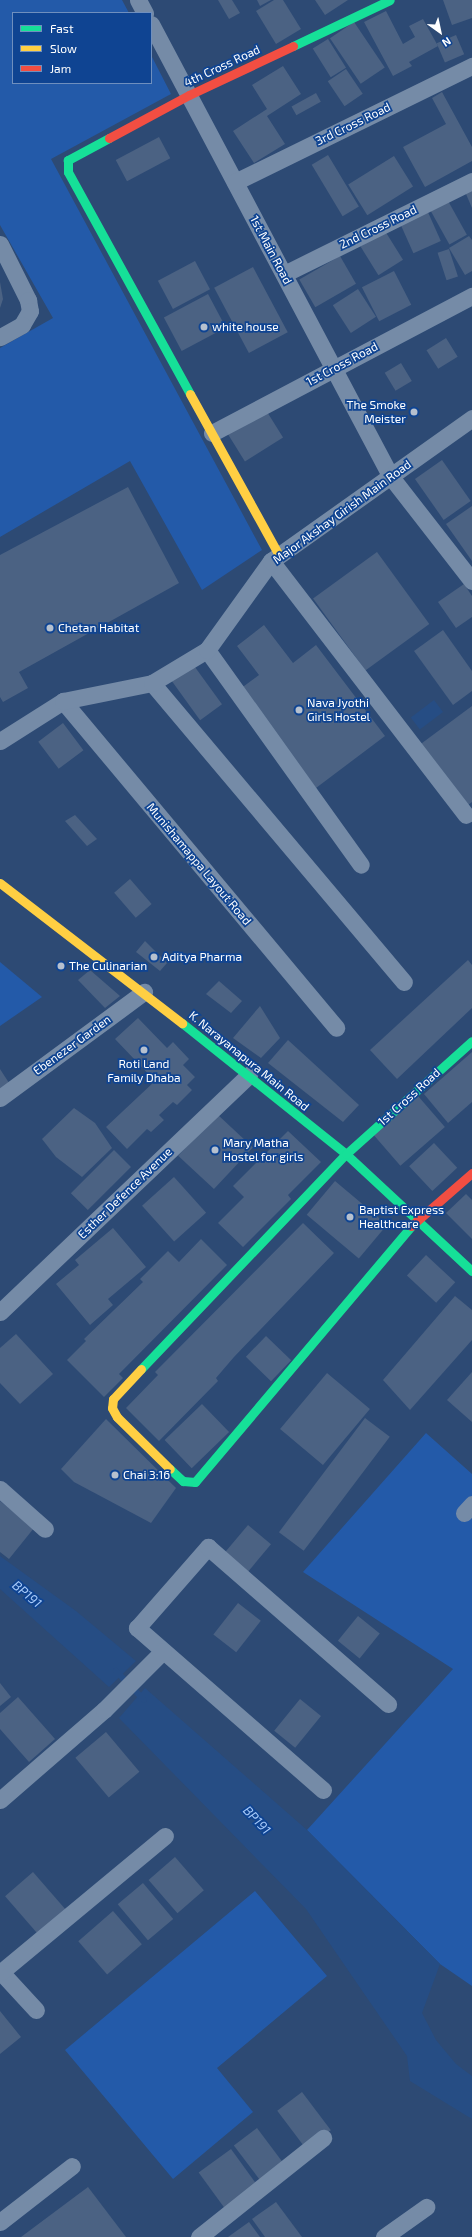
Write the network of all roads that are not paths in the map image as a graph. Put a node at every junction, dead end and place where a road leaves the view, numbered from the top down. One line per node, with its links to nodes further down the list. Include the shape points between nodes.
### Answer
1 (390, 0): 4 (street, 4th Cross Road)
2 (152, 26): 4 (street, 1st Main Road)
3 (472, 66): 6 (street, 3rd Cross Road)
4 (189, 95): 6 (street, 1st Main Road); 13 (street, 4th Cross Road, via 68,160 68,172)
5 (472, 181): 8 (street, 2nd Cross Road)
6 (235, 182): 8 (street, 1st Main Road)
7 (0, 244): 10 (street, via 28,300 30,311 29,318 22,325)
8 (284, 274): 11 (street, 1st Main Road)
9 (472, 296): 11 (street, 1st Cross Road)
10 (0, 338)
11 (334, 368): 13 (street, 1st Cross Road); 14 (street, 1st Main Road)
12 (472, 418): 14 (street, Major Akshay Girish Main Road)
13 (212, 433): 15 (street)
14 (391, 477): 15 (street, Major Akshay Girish Main Road); 16 (street, 1st Main Road)
15 (275, 558): 17 (street, Major Akshay Girish Main Road); 21 (street)
16 (472, 581)
17 (207, 650): 18 (street, Major Akshay Girish Main Road); 22 (street)
18 (152, 683): 19 (street, Major Akshay Girish Main Road); 24 (street)
19 (63, 701): 20 (street, Major Akshay Girish Main Road); 26 (street, Munishamappa Layout Road)
20 (0, 741)
21 (466, 815)
22 (361, 865)
23 (0, 883): 25 (street, K. Narayanapura Main Road)
24 (404, 982)
25 (144, 992): 28 (street, K. Narayanapura Main Road); 29 (street, Ebenezer Garden)
26 (336, 1028)
27 (472, 1041): 30 (street, 1st Cross Road)
28 (249, 1075): 30 (street, K. Narayanapura Main Road); 34 (street, Esther Defence Avenue)
29 (0, 1098)
30 (346, 1154): 32 (street, K. Narayanapura Main Road); 32 (street, 1st Cross Road, via 113,1399 112,1408 117,1417 183,1481 195,1482 205,1472)
31 (472, 1172): 32 (street)
32 (416, 1220): 33 (street, K. Narayanapura Main Road)
33 (472, 1271)
34 (0, 1312)
35 (0, 1489): 36 (street)
36 (45, 1529)
37 (163, 1651): 38 (street, via 137,1628 208,1547); 39 (street); 40 (street, via 104,1710)
38 (388, 1704)
39 (323, 1790)
40 (0, 1800)
41 (165, 1836): 42 (street)
42 (1, 1972): 43 (street)
43 (36, 2010)
44 (324, 2138): 48 (street)
45 (72, 2166): 47 (street)
46 (426, 2207): 49 (street)
47 (0, 2222)
48 (199, 2237)
49 (384, 2237)

